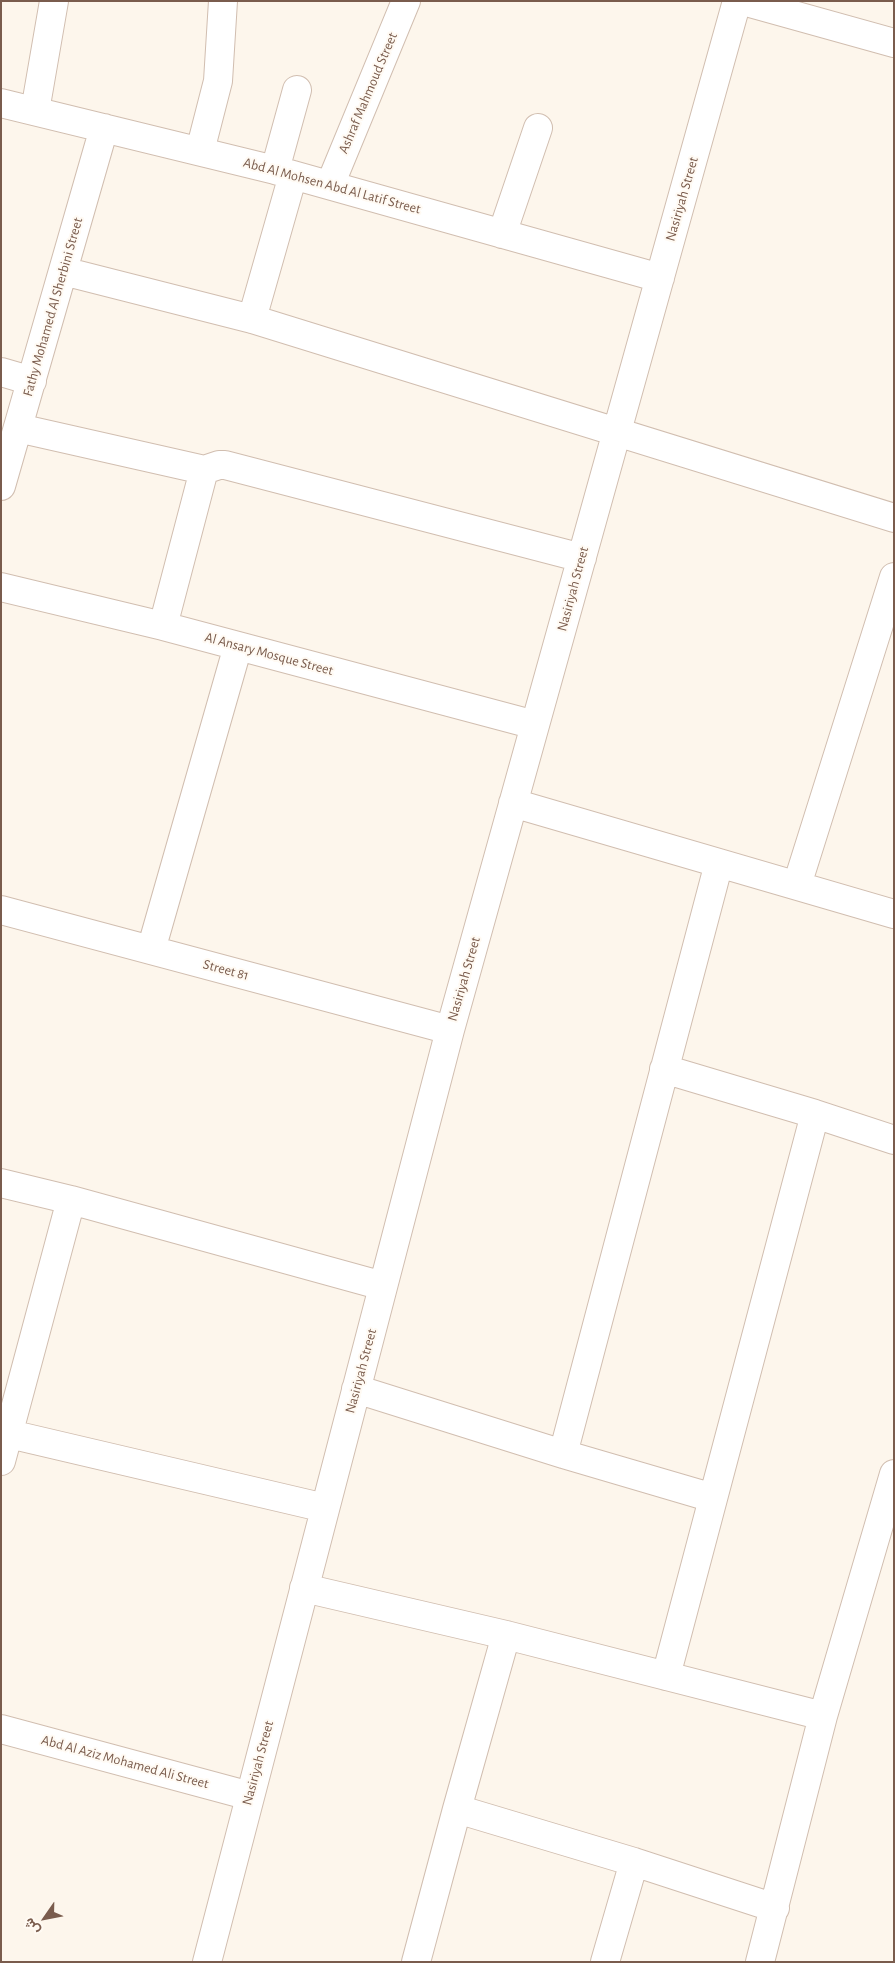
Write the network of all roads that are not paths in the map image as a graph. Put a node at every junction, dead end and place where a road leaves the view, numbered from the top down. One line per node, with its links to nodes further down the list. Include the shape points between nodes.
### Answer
1 (54, 1): 9 (street)
2 (223, 1): 12 (street, via 218,82)
3 (406, 1): 14 (street, Ashraf Mahmoud Street)
4 (737, 1): 17 (street, Nasiriyah Street)
5 (743, 1): 6 (street)
6 (894, 42)
7 (297, 90): 13 (street)
8 (1, 103): 9 (street, Abd Al Mohsen Abd Al Latif Street)
9 (35, 111): 10 (street, Abd Al Mohsen Abd Al Latif Street)
10 (104, 128): 12 (street, Abd Al Mohsen Abd Al Latif Street); 16 (street, Fathy Mohamed Al Sherbini Street)
11 (538, 128): 15 (street)
12 (200, 151): 13 (street, Abd Al Mohsen Abd Al Latif Street)
13 (284, 172): 14 (street, Abd Al Mohsen Abd Al Latif Street); 18 (street)
14 (330, 185): 15 (street, Abd Al Mohsen Abd Al Latif Street)
15 (502, 234): 17 (street, Abd Al Mohsen Abd Al Latif Street)
16 (63, 271): 18 (street); 20 (street, Fathy Mohamed Al Sherbini Street)
17 (660, 278): 22 (street, Nasiriyah Street)
18 (252, 319): 22 (street)
19 (1, 372): 20 (street)
20 (32, 380): 21 (street, Fathy Mohamed Al Sherbini Street)
21 (18, 428): 23 (street); 24 (street, Fathy Mohamed Al Sherbini Street)
22 (617, 433): 25 (street); 26 (street, Nasiriyah Street)
23 (204, 470): 26 (street, via 225,465); 29 (street)
24 (1, 486)
25 (894, 518)
26 (582, 558): 31 (street, Nasiriyah Street)
27 (894, 578): 34 (street)
28 (1, 587): 29 (street, Al Ansary Mosque Street)
29 (163, 626): 30 (street, Al Ansary Mosque Street)
30 (238, 646): 31 (street, Al Ansary Mosque Street); 37 (street)
31 (535, 725): 32 (street, Nasiriyah Street)
32 (513, 803): 33 (street); 38 (street, Nasiriyah Street)
33 (719, 863): 34 (street); 39 (street)
34 (797, 886): 36 (street)
35 (1, 910): 37 (street, Street 81)
36 (894, 914)
37 (151, 950): 38 (street, Street 81)
38 (450, 1030): 44 (street, Nasiriyah Street)
39 (664, 1069): 40 (street); 47 (street)
40 (815, 1114): 41 (street); 50 (street)
41 (894, 1140)
42 (1, 1183): 43 (street)
43 (71, 1200): 44 (street); 46 (street)
44 (383, 1286): 45 (street, Nasiriyah Street)
45 (356, 1389): 47 (street); 51 (street, Nasiriyah Street)
46 (5, 1433): 48 (street); 51 (street)
47 (562, 1454): 50 (street)
48 (1, 1461)
49 (894, 1474): 52 (street)
50 (713, 1498): 55 (street)
51 (325, 1508): 53 (street, Nasiriyah Street)
52 (882, 1555): 56 (street)
53 (304, 1588): 54 (street); 58 (street, Nasiriyah Street)
54 (506, 1635): 55 (street); 59 (street)
55 (666, 1676): 56 (street)
56 (823, 1716): 61 (street)
57 (1, 1729): 58 (street, Abd Al Aziz Mohamed Ali Street)
58 (250, 1796): 62 (street, Nasiriyah Street)
59 (456, 1809): 60 (street); 63 (street)
60 (634, 1862): 61 (street); 64 (street)
61 (775, 1908): 65 (street)
62 (207, 1962)
63 (416, 1962)
64 (605, 1962)
65 (760, 1962)

